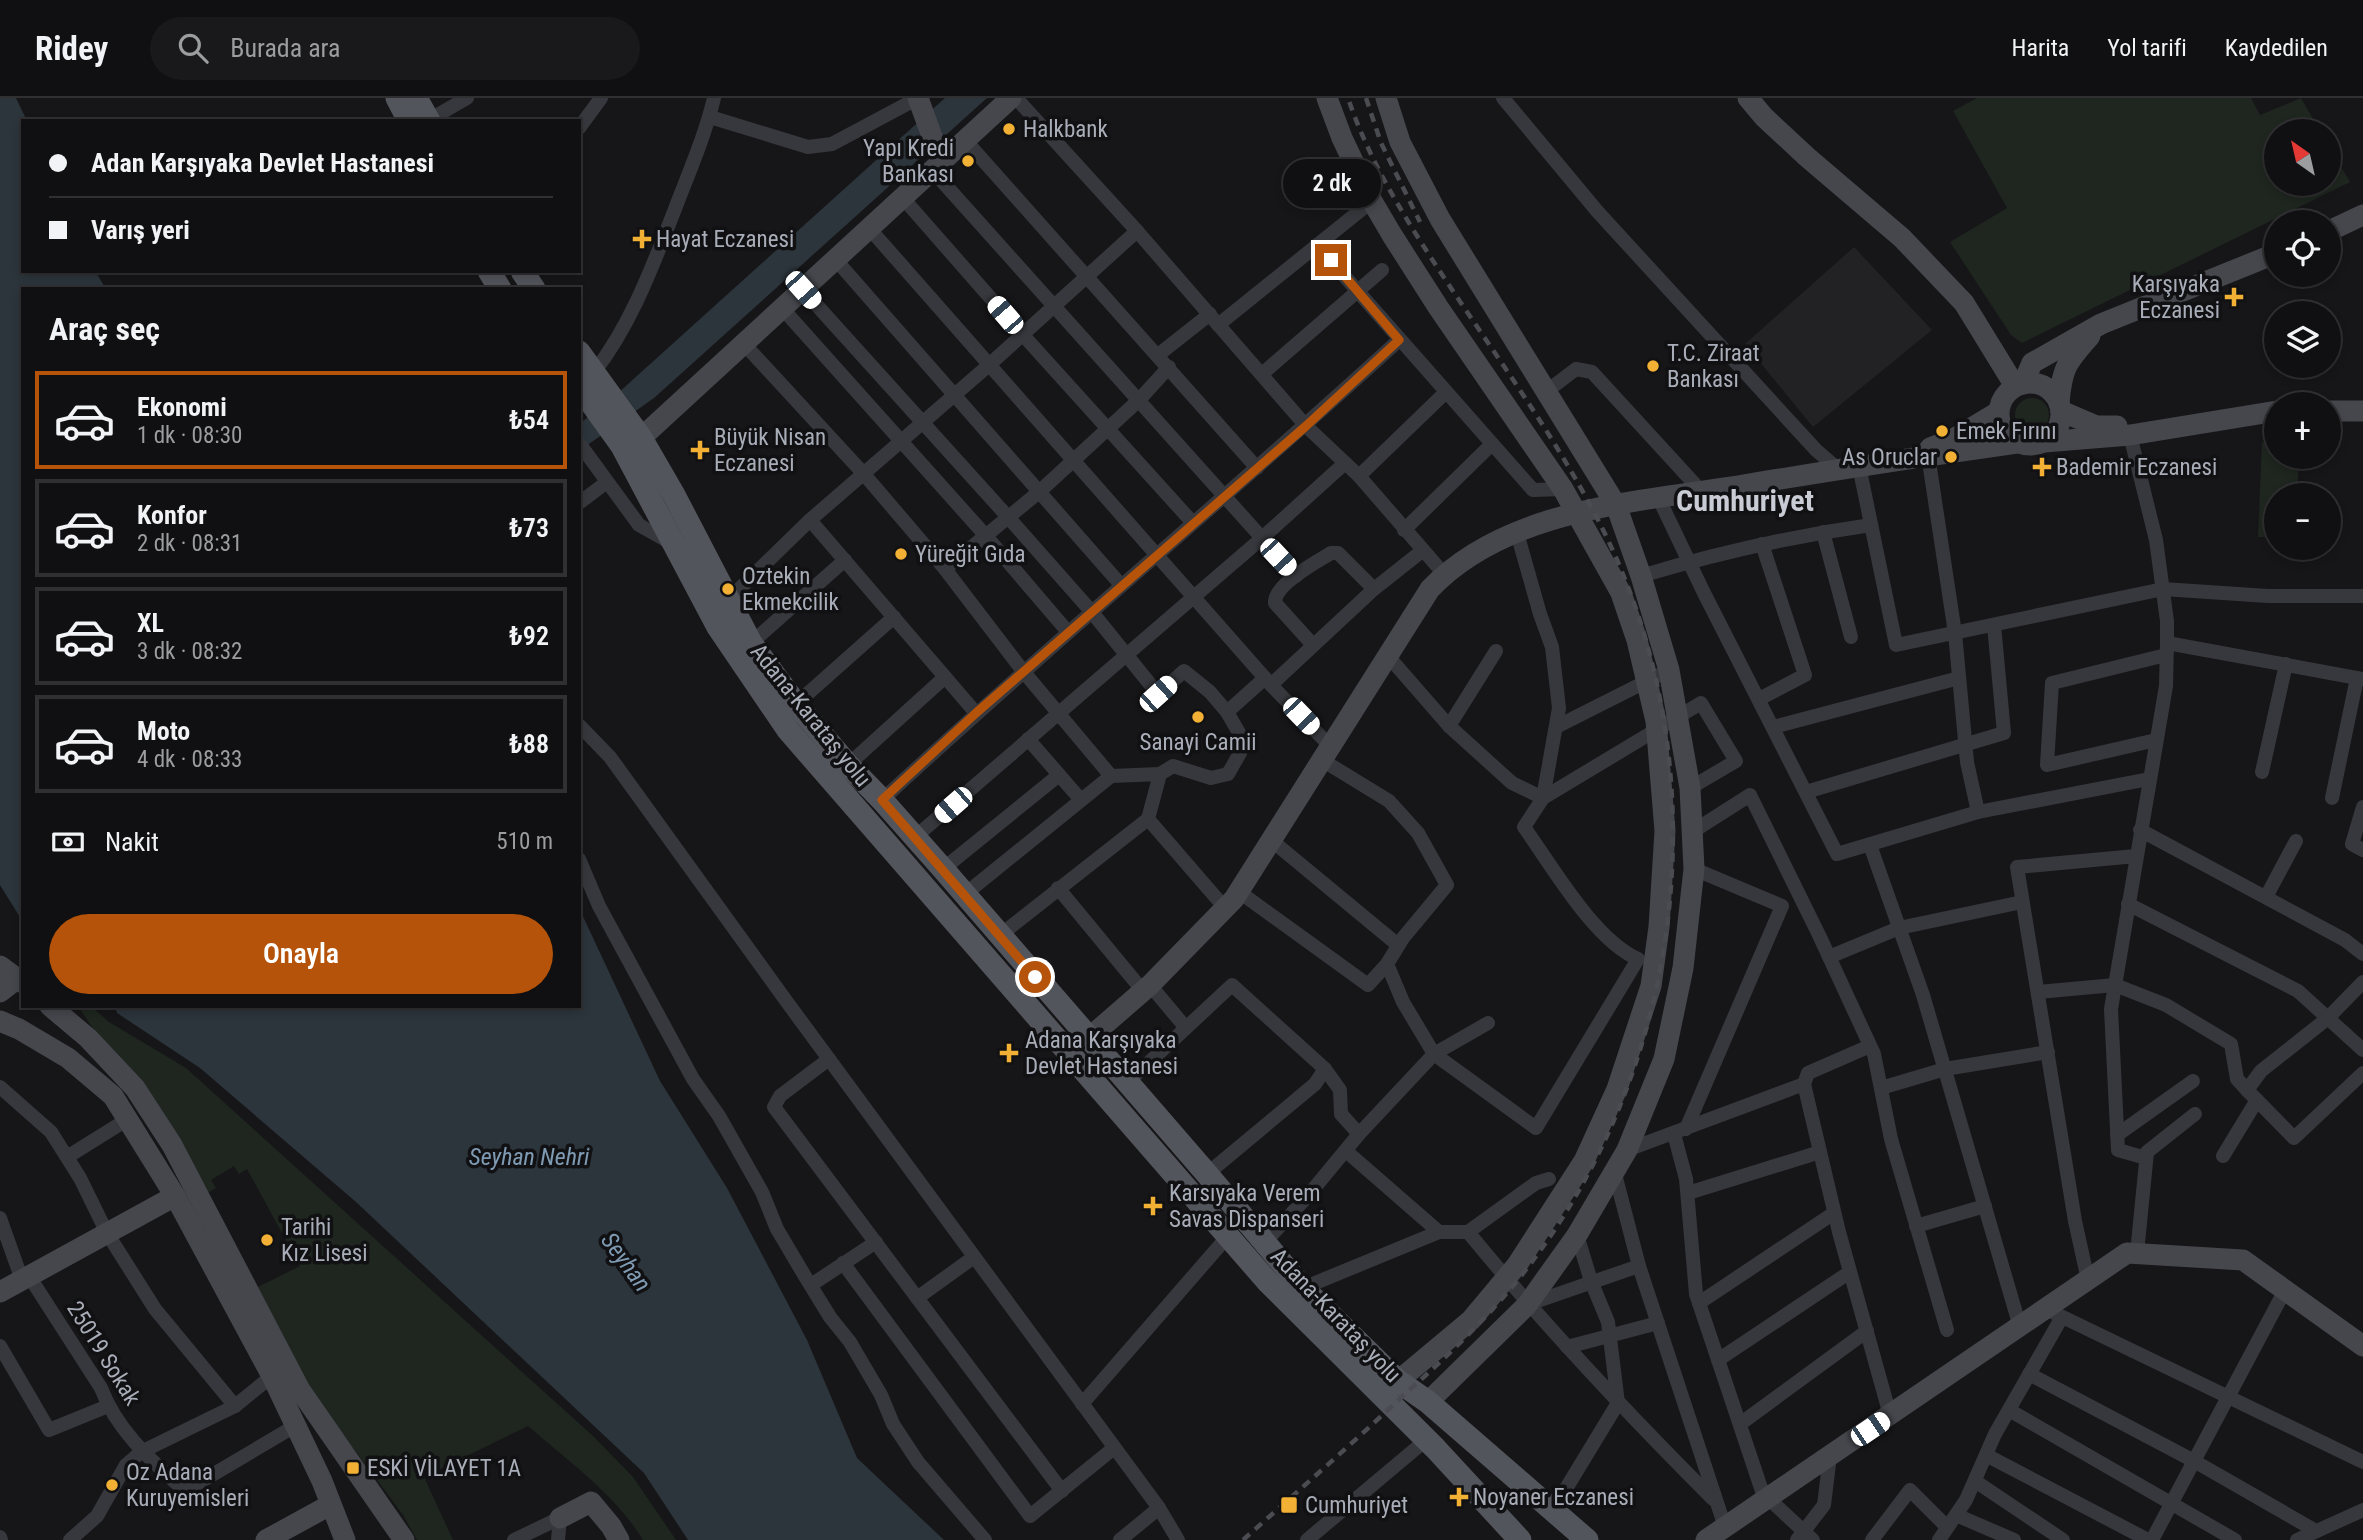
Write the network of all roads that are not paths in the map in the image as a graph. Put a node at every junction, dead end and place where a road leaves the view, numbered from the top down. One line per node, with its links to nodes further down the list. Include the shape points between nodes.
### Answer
1 (397, 98): 11 (main road)
2 (467, 98): 11 (street)
3 (601, 98): 13 (street)
4 (714, 98): 12 (street)
5 (1013, 98): 14 (main road); 21 (street)
6 (1327, 98): 17 (main road)
7 (1386, 98): 43 (main road, via 1400,142 1440,219)
8 (1503, 98): 68 (street, via 1597,211)
9 (1748, 98): 41 (main road, via 1807,157 1902,238 1964,303)
10 (919, 100): 12 (street, via 832,144 808,147); 15 (main road)
11 (421, 110)
12 (709, 117): 42 (street, via 648,278)
13 (581, 125)
14 (965, 139): 15 (main road); 26 (street)
15 (937, 161): 16 (main road); 29 (street)
16 (902, 197): 20 (main road); 33 (street)
17 (1372, 201): 22 (street); 72 (main road, via 1438,307)
18 (2363, 215): 19 (main road)
19 (2341, 225)
20 (869, 228): 24 (main road); 38 (street)
21 (1137, 231): 26 (street); 31 (street)
22 (1317, 245): 28 (street); 31 (street)
23 (2264, 258): 32 (main road)
24 (836, 260): 27 (main road); 45 (street)
25 (1382, 270): 28 (street)
26 (1086, 276): 29 (street); 36 (street)
27 (803, 290): 30 (main road); 52 (street)
28 (1357, 292): 34 (street); 40 (street)
29 (1054, 305): 33 (street); 46 (street)
30 (782, 309): 35 (main road); 58 (street)
31 (1214, 319): 36 (street); 40 (street)
32 (2101, 324): 41 (main road, via 2032,363); 47 (main road, via 2068,361 2061,376)
33 (1023, 335): 38 (street); 55 (street)
34 (1399, 340): 44 (street); 53 (street)
35 (745, 345): 57 (main road); 69 (street)
36 (1158, 355): 39 (street)
37 (581, 357): 42 (main road)
38 (989, 365): 45 (street); 64 (street)
39 (1169, 368): 46 (street); 67 (street)
40 (1262, 374): 53 (street)
41 (2019, 385): 47 (main road, via 2032,383 2048,389); 50 (main road, via 2007,393)
42 (593, 388): 57 (main road)
43 (1548, 391): 74 (street, via 1576,369 1592,372); 78 (main road)
44 (1446, 392): 60 (street); 70 (street)
45 (954, 395): 52 (street); 73 (street)
46 (1139, 400): 55 (street); 75 (street)
47 (2060, 407): 54 (main road, via 2096,426); 59 (main road, via 2057,429)
48 (2341, 411): 49 (main road)
49 (2363, 411)
50 (1998, 412): 61 (main road, via 2003,430); 66 (main road, via 1938,446)
51 (2264, 413): 54 (main road)
52 (923, 421): 58 (street); 80 (street)
53 (1306, 426): 65 (street); 67 (street)
54 (2175, 426): 56 (main road)
55 (1107, 427): 64 (street); 82 (street)
56 (2130, 435): 59 (main road); 101 (street)
57 (632, 438): 90 (main road, Adana-Karataş yolu); 104 (main road, Adana-Karataş yolu, via 674,495)
58 (900, 441): 69 (street); 87 (street)
59 (2044, 442): 61 (main road, via 2035,446)
60 (1492, 443): 72 (street, via 1533,490); 84 (street)
61 (2017, 443): 63 (main road)
62 (581, 446): 71 (street)
63 (1928, 455): 66 (main road); 109 (street)
64 (1074, 459): 73 (street); 92 (street)
65 (1345, 463): 70 (street); 88 (street)
66 (1868, 464): 68 (main road); 83 (street)
67 (1257, 468): 75 (street)
68 (1838, 469): 74 (main road)
69 (863, 473): 81 (street); 95 (street)
70 (1359, 476): 84 (street)
71 (607, 482): 77 (street); 90 (street, via 639,525)
72 (1563, 489): 79 (main road)
73 (1039, 492): 80 (street); 99 (street)
74 (1702, 492): 76 (main road)
75 (1224, 496): 82 (street); 88 (street)
76 (1659, 499): 78 (main road); 94 (street)
77 (581, 502)
78 (1616, 505): 79 (main road); 98 (main road)
79 (1577, 513): 86 (main road); 123 (main road, via 1621,593)
80 (1008, 517): 87 (street); 105 (street)
81 (810, 520): 93 (street); 104 (street)
82 (1193, 523): 92 (street)
83 (1871, 525): 85 (street); 109 (street, via 1896,645)
84 (1404, 530): 91 (street)
85 (1823, 532): 89 (street); 110 (street)
86 (1517, 534): 96 (main road, via 1488,544); 133 (street, via 1552,647 1559,708)
87 (986, 536): 95 (street); 108 (street)
88 (1261, 539): 97 (street); 102 (street)
89 (1762, 544): 94 (street); 125 (street, via 1805,675)
90 (677, 545): 228 (main road, Adana-Karataş yolu, via 718,627 788,730)
91 (1422, 551): 96 (street); 100 (street)
92 (1157, 554): 99 (street); 102 (street)
93 (845, 561): 106 (street); 111 (street)
94 (1689, 562): 98 (street); 125 (street)
95 (945, 569): 119 (street)
96 (1444, 574): 116 (main road)
97 (1296, 576): 100 (street, via 1331,552 1338,553); 112 (street, via 1274,596 1275,603)
98 (1642, 576): 118 (main road)
99 (1121, 585): 105 (street)
100 (1374, 589): 112 (street)
101 (2163, 589): 103 (street); 107 (street); 113 (street)
102 (1193, 595): 115 (street); 124 (street)
103 (2363, 596)
104 (727, 601): 111 (main road, Adana-Karataş yolu)
105 (1091, 611): 108 (street); 115 (street)
106 (894, 617): 120 (street); 126 (street)
107 (1994, 625): 109 (street); 138 (street, via 2004,733)
108 (1068, 632): 119 (street)
109 (1955, 633): 121 (street)
110 (1851, 637)
111 (751, 643): 126 (main road, Adana-Karataş yolu)
112 (1313, 645): 124 (street)
113 (2166, 649): 117 (street); 137 (street, via 2166,686); 137 (street, via 2052,683 2047,765)
114 (1496, 651): 131 (street)
115 (1126, 656): 127 (street, via 1158,694 1184,671); 129 (street)
116 (1388, 656): 131 (street); 139 (main road)
117 (2286, 664): 122 (street); 141 (street)
118 (1669, 670): 123 (street); 130 (main road)
119 (1023, 671): 128 (street); 129 (street)
120 (945, 677): 128 (street); 140 (street)
121 (1959, 678): 134 (street); 138 (street)
122 (2360, 678): 149 (street)
123 (1646, 680): 133 (street); 135 (main road)
124 (1268, 682): 127 (street); 139 (street)
125 (1759, 699): 134 (street)
126 (796, 704): 140 (main road, Adana-Karataş yolu)
127 (1227, 712): 142 (street, via 1242,738 1240,753 1228,774 1211,778 1173,766)
128 (976, 713): 150 (street)
129 (1058, 713): 136 (street); 144 (street)
130 (1677, 716): 135 (street); 146 (main road); 146 (street, via 1701,703 1736,761)
131 (1449, 726): 148 (street, via 1512,783)
132 (581, 727): 194 (street, via 610,757)
133 (1556, 727): 148 (street)
134 (1773, 727): 147 (street)
135 (1656, 729): 148 (street); 237 (main road, via 1665,831 1651,986 1617,1089 1584,1161)
136 (1028, 739): 143 (street); 157 (street)
137 (2156, 740): 145 (street)
138 (1966, 743): 147 (street); 153 (street)
139 (1326, 754): 158 (main road); 174 (street, via 1389,801 1418,833 1447,885)
140 (848, 765): 150 (main road, Adana-Karataş yolu)
141 (2263, 772)
142 (1160, 774): 144 (street); 154 (street)
143 (1059, 775): 151 (street); 164 (street)
144 (1111, 776): 151 (street)
145 (2149, 779): 153 (street); 155 (street)
146 (1690, 788): 156 (main road)
147 (1806, 792): 160 (street, via 1837,854)
148 (1543, 798): 193 (street, via 1524,827 1602,934 1638,959 1536,1128)
149 (2332, 798)
150 (882, 800): 157 (main road, Adana-Karataş yolu)
151 (1081, 800): 167 (street)
152 (2363, 807): 161 (street, via 2352,844)
153 (1978, 812): 160 (street)
154 (1148, 819): 166 (street); 169 (street)
155 (2140, 830): 162 (street); 168 (street)
156 (1692, 832): 165 (main road); 176 (street, via 1750,795)
157 (914, 838): 164 (main road, Adana-Karataş yolu)
158 (1271, 840): 169 (main road); 174 (street)
159 (2296, 841): 168 (street)
160 (1870, 845): 172 (street)
161 (2363, 850)
162 (2136, 856): 170 (street, via 2017,867); 171 (street)
163 (581, 864): 240 (street, via 692,1080 719,1116)
164 (943, 869): 167 (main road, Adana-Karataş yolu)
165 (1694, 869): 206 (street, via 1782,906); 209 (main road, via 1683,968 1664,1059)
166 (1058, 888): 173 (street); 181 (street)
167 (964, 895): 173 (main road, Adana-Karataş yolu)
168 (2266, 897): 175 (street)
169 (1232, 899): 177 (street, via 1367,985); 181 (main road)
170 (2022, 902): 172 (street); 183 (street)
171 (2128, 904): 180 (street); 185 (street, via 2298,991)
172 (1899, 928): 176 (street); 196 (street)
173 (999, 936): 189 (main road, Adana-Karataş yolu)
174 (1398, 945): 177 (street)
175 (2363, 954)
176 (1829, 957): 190 (street)
177 (1387, 964): 193 (street)
178 (13, 976): 182 (main road)
179 (2363, 982): 185 (street)
180 (2115, 985): 183 (street); 203 (street, via 2166,1005 2231,1044 2237,1079); 208 (street, via 2111,1009)
181 (1147, 988): 188 (street); 189 (main road)
182 (0, 992)
183 (2038, 992): 192 (street)
184 (52, 1008): 296 (main road, via 135,1088 173,1144 300,1390)
185 (2328, 1018): 191 (street); 203 (street, via 2261,1071)
186 (0, 1021): 205 (main road, via 68,1058 113,1097)
187 (1488, 1023): 193 (street)
188 (1186, 1028): 195 (street, via 1232,985); 199 (street)
189 (1089, 1038): 199 (main road, Adana-Karataş yolu)
190 (1870, 1046): 200 (street, via 1808,1073); 202 (street)
191 (2363, 1050)
192 (2048, 1052): 196 (street); 238 (street)
193 (1434, 1054): 207 (street)
194 (829, 1059): 229 (street, via 780,1096 774,1107); 232 (street)
195 (1325, 1069): 207 (street, via 1340,1090 1341,1114); 215 (street, via 1315,1084)
196 (1945, 1069): 202 (street); 220 (street)
197 (2363, 1073): 203 (street, via 2294,1138)
198 (2193, 1081): 208 (street)
199 (1128, 1082): 215 (main road, Adana-Karataş yolu)
200 (1804, 1084): 206 (street); 211 (street)
201 (0, 1087): 213 (street, via 51,1132)
202 (1881, 1088): 223 (street)
203 (2252, 1095): 212 (street)
204 (2195, 1114): 214 (street, via 2147,1152)
205 (128, 1119): 213 (street); 219 (main road)
206 (1680, 1132): 209 (street); 218 (street)
207 (1359, 1134): 210 (street)
208 (2117, 1135): 214 (street, via 2118,1150)
209 (1626, 1150): 216 (main road)
210 (1346, 1151): 224 (street); 230 (street)
211 (1820, 1152): 218 (street); 221 (street)
212 (2223, 1156)
213 (66, 1157): 226 (street)
214 (2146, 1158): 231 (street)
215 (1208, 1174): 230 (main road, Adana-Karataş yolu)
216 (1615, 1174): 227 (main road); 234 (street)
217 (1549, 1179): 225 (street, via 1536,1183)
218 (1688, 1193): 245 (street)
219 (175, 1196): 226 (main road); 258 (main road)
220 (1985, 1206): 223 (street); 249 (street)
221 (1834, 1213): 235 (street); 245 (street)
222 (0, 1217): 236 (street, 25019 Sokak)
223 (1916, 1226): 250 (street)
224 (1439, 1232): 225 (street); 241 (street)
225 (1468, 1232): 237 (street)
226 (107, 1233): 236 (main road); 265 (street, via 155,1310)
227 (1577, 1235): 239 (street); 246 (main road)
228 (1228, 1236): 263 (street); 270 (main road, Adana-Karataş yolu)
229 (876, 1241): 233 (street); 244 (street)
230 (1265, 1242): 241 (main road, Adana-Karataş yolu)
231 (2137, 1253): 238 (main road, via 2127,1253); 242 (main road, via 2242,1260)
232 (974, 1256): 244 (street); 263 (street)
233 (843, 1263): 240 (street); 278 (street, via 1030,1517)
234 (1639, 1266): 239 (street); 248 (street)
235 (1850, 1272): 251 (street); 256 (street)
236 (26, 1278): 243 (main road); 264 (street, 25019 Sokak, via 101,1388)
237 (1506, 1279): 246 (street); 259 (main road, via 1471,1320)
238 (2088, 1280): 247 (main road)
239 (1591, 1281): 246 (street); 252 (street)
240 (811, 1285): 300 (street, via 850,1342 918,1462)
241 (1303, 1288): 259 (main road, Adana-Karataş yolu)
242 (2285, 1290): 253 (main road); 260 (street)
243 (0, 1292)
244 (917, 1298): 278 (street)
245 (1699, 1303): 256 (street)
246 (1527, 1305): 255 (street); 261 (main road)
247 (2054, 1313): 249 (main road); 257 (street); 260 (street)
248 (1658, 1323): 252 (street); 280 (street)
249 (2020, 1327): 267 (main road)
250 (1947, 1330)
251 (1867, 1331): 267 (street); 268 (street)
252 (1609, 1335): 255 (street); 262 (street)
253 (2361, 1341)
254 (0, 1346): 264 (street, via 49,1430)
255 (1567, 1348): 262 (street)
256 (1718, 1360): 268 (street)
257 (2029, 1374): 266 (street); 275 (street)
258 (272, 1376): 265 (street); 269 (main road)
259 (1398, 1381): 261 (main road, Adana-Karataş yolu)
260 (2228, 1397): 275 (street); 276 (street)
261 (1427, 1402): 284 (main road, Adana-Karataş yolu)
262 (1618, 1403): 280 (street); 284 (street)
263 (1082, 1404): 271 (street)
264 (108, 1406): 272 (street, 25019 Sokak)
265 (235, 1406): 272 (street)
266 (2009, 1410): 273 (street); 281 (street)
267 (1890, 1415): 274 (main road)
268 (1740, 1424): 279 (street)
269 (295, 1426): 272 (street, 25019 Sokak, via 185,1491); 282 (main road)
270 (1426, 1440): 302 (street); 303 (main road, Adana-Karataş yolu)
271 (1114, 1448): 278 (street); 283 (street)
272 (141, 1452): 293 (street, via 126,1465 97,1516)
273 (1986, 1455): 277 (street); 310 (street)
274 (1830, 1456): 279 (main road); 291 (street, via 1824,1505)
275 (2194, 1461): 281 (street); 290 (street)
276 (2363, 1462)
277 (1975, 1481): 286 (street); 309 (street)
278 (1062, 1491)
279 (1767, 1499): 288 (main road); 291 (street)
280 (1716, 1502): 288 (street)
281 (2172, 1502): 310 (street); 311 (street)
282 (330, 1505): 294 (main road); 295 (main road)
283 (1159, 1508): 292 (street); 301 (street)
284 (1553, 1510): 304 (main road, Adana-Karataş yolu)
285 (2363, 1510): 290 (street)
286 (1956, 1515): 289 (street); 308 (street)
287 (560, 1518): 297 (street); 298 (street); 299 (main road, via 592,1502)
288 (1725, 1527): 305 (main road)
289 (1947, 1527): 306 (street, via 1910,1490); 307 (street)
290 (2316, 1531): 312 (street)
291 (1805, 1537)
292 (1174, 1538)
293 (70, 1540)
294 (266, 1540)
295 (345, 1540)
296 (404, 1540)
297 (514, 1540)
298 (558, 1540)
299 (619, 1540)
300 (985, 1540)
301 (1120, 1540)
302 (1307, 1540)
303 (1520, 1540)
304 (1587, 1540)
305 (1706, 1540)
306 (1872, 1540)
307 (1939, 1540)
308 (2014, 1540)
309 (2063, 1540)
310 (2150, 1540)
311 (2235, 1540)
312 (2297, 1540)

